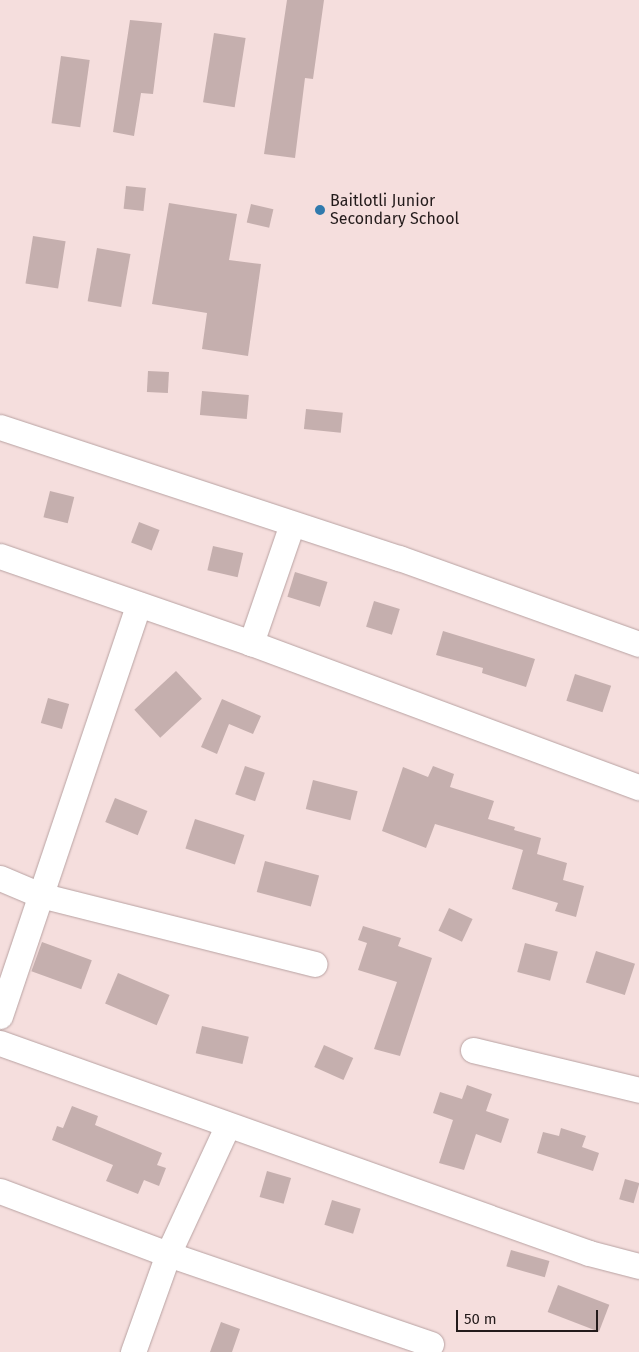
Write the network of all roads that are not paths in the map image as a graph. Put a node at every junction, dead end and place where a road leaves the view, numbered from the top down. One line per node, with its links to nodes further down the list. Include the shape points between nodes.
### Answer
1 (0, 428): 2 (street)
2 (292, 524): 5 (street); 6 (street, via 399,558)
3 (0, 556): 4 (street)
4 (138, 605): 5 (street); 9 (street)
5 (251, 642): 7 (street)
6 (639, 644)
7 (639, 787)
8 (0, 878): 9 (street)
9 (40, 895): 10 (street); 11 (street)
10 (314, 964)
11 (0, 1016)
12 (0, 1043): 15 (street)
13 (473, 1050): 14 (street)
14 (639, 1090)
15 (228, 1125): 17 (street); 18 (street, via 589,1253)
16 (0, 1191): 17 (street)
17 (168, 1254): 19 (street); 20 (street)
18 (639, 1266)
19 (431, 1344)
20 (133, 1352)

